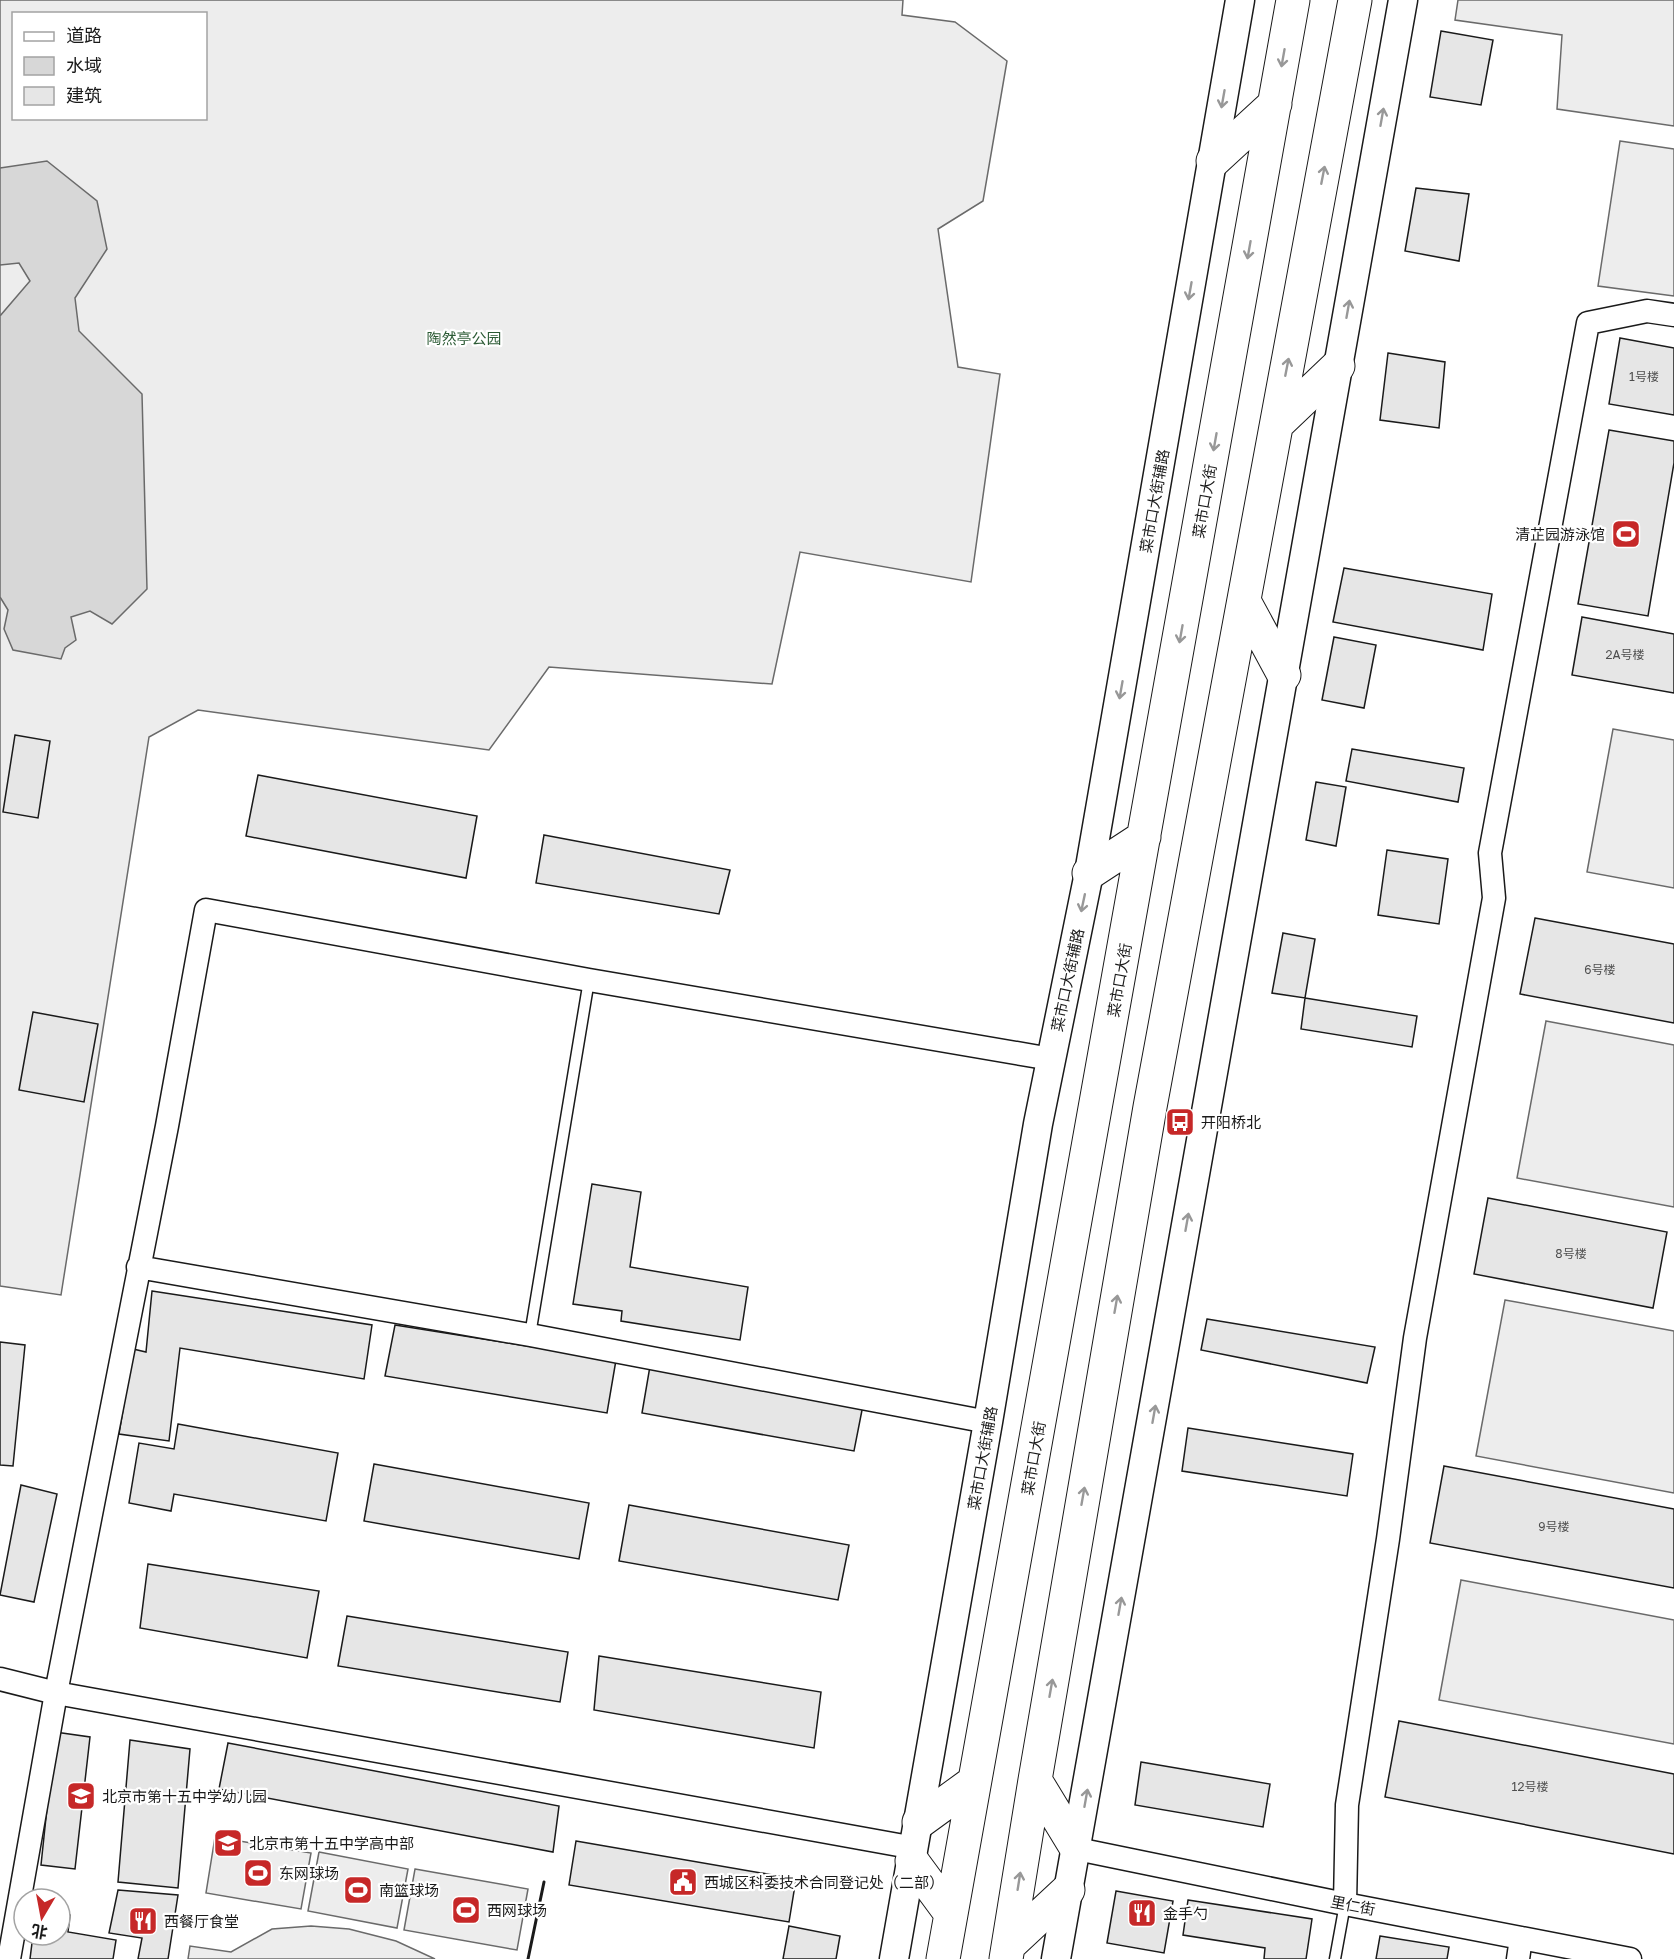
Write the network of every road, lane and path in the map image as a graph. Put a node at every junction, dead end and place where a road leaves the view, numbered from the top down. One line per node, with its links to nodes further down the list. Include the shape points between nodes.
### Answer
1 (1240, 0): 6 (street, 菜市口大街辅路, one-way to 6)
2 (1293, 0): 5 (main road, 菜市口大街, one-way to 5)
3 (1355, 0): 9 (main road, one-way to 3)
4 (1403, 0): 8 (street, one-way to 4)
5 (1275, 104): 6 (main road); 12 (main road, 菜市口大街, one-way to 12)
6 (1213, 161): 13 (street, 菜市口大街辅路, one-way to 13)
7 (1674, 315): 26 (street, via 1647,311 1588,323 1490,853 1494,898 1415,1338 1389,1539 1347,1805)
8 (1338, 366): 9 (main road); 11 (street)
9 (1276, 424): 10 (main road)
10 (1244, 601): 11 (main road); 21 (main road, one-way to 10, via 1150,1107)
11 (1284, 675): 24 (street, one-way to 11)
12 (1144, 837): 13 (main road); 22 (main road, 菜市口大街)
13 (1089, 873): 15 (street, 菜市口大街辅路, one-way to 15)
14 (589, 980): 15 (street); 16 (street, via 206,910 168,1126); 17 (lane)
15 (1051, 1059): 18 (street, 菜市口大街辅路)
16 (138, 1267): 17 (street); 20 (street)
17 (530, 1335): 18 (street)
18 (988, 1422): 23 (street, 菜市口大街辅路)
19 (0, 1679): 20 (street)
20 (56, 1693): 23 (street); 30 (street)
21 (1035, 1780): 24 (main road); 29 (main road, one-way to 21)
22 (974, 1782): 23 (main road); 27 (main road, 菜市口大街)
23 (915, 1843): 27 (main road); 31 (street, 菜市口大街辅路)
24 (1077, 1849): 25 (street); 26 (street, 里仁街)
25 (1068, 1890): 29 (main road); 33 (street)
26 (1344, 1904): 28 (street, 里仁街); 34 (lane)
27 (951, 1914): 32 (main road, 菜市口大街)
28 (1520, 1948): 35 (street, 里仁街)
29 (1008, 1952)
30 (9, 1959)
31 (894, 1959)
32 (943, 1959)
33 (1056, 1959)
34 (1335, 1959)
35 (1630, 1959)

